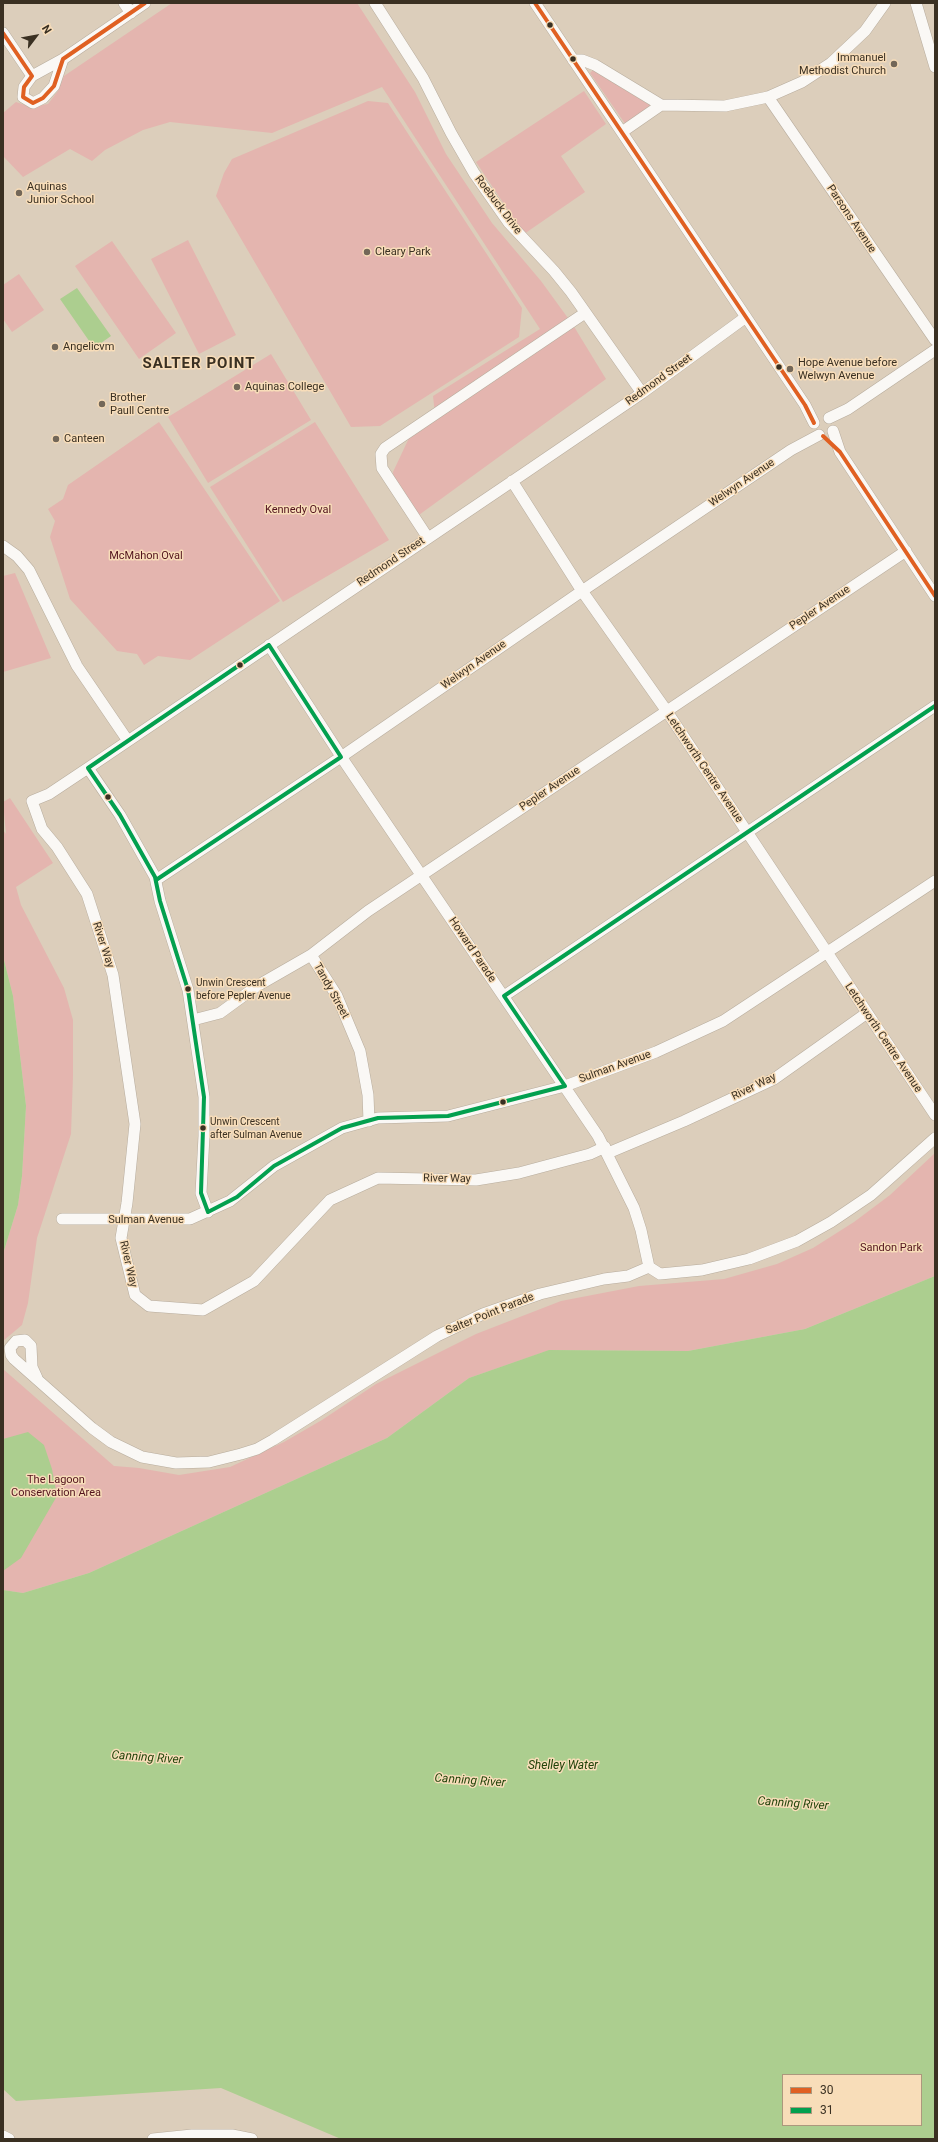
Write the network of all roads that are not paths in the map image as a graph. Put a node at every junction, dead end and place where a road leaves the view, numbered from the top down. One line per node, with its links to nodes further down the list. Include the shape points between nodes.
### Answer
1 (124, 3): 7 (street)
2 (145, 3): 7 (street)
3 (375, 3): 16 (street, Roebuck Drive, via 423,78 474,173 509,222 554,271)
4 (535, 3): 10 (street)
5 (885, 3): 13 (street, via 864,31 831,62 802,82)
6 (916, 3): 11 (street)
7 (131, 13): 9 (street)
8 (3, 33): 12 (street)
9 (63, 59): 12 (street); 12 (street, via 54,86 43,98 33,103 23,97 24,87)
10 (573, 60): 14 (street, via 596,65); 15 (street)
11 (935, 67)
12 (32, 76)
13 (768, 97): 14 (street, via 725,106); 18 (street, Parsons Avenue)
14 (661, 105): 15 (street)
15 (622, 132): 17 (street)
16 (585, 313): 20 (street, Roebuck Drive); 23 (street, via 385,448 381,454 382,468)
17 (746, 317): 20 (street, Redmond Street); 21 (street, via 805,405)
18 (935, 340)
19 (935, 350): 21 (street, Welwyn Avenue)
20 (642, 393): 22 (street, Redmond Street)
21 (823, 427): 25 (street); 26 (street, Welwyn Avenue)
22 (512, 481): 23 (street, Redmond Street); 26 (street, Letchworth Centre Avenue)
23 (428, 538): 28 (street, Redmond Street)
24 (3, 546): 31 (street, via 18,556 29,570 77,666)
25 (906, 551): 27 (street); 30 (street, Pepler Avenue)
26 (582, 591): 30 (street, Letchworth Centre Avenue); 32 (street, Welwyn Avenue)
27 (935, 596)
28 (269, 645): 31 (street, Redmond Street); 32 (street, Howard Parade)
29 (935, 706): 35 (street)
30 (666, 710): 35 (street, Letchworth Centre Avenue); 36 (street, Pepler Avenue)
31 (128, 741): 33 (street, Redmond Street)
32 (342, 757): 36 (street, Howard Parade); 37 (street, Welwyn Avenue)
33 (88, 768): 34 (street, Redmond Street, via 49,794); 37 (street, via 120,815)
34 (32, 801): 51 (street, River Way, via 42,830 57,847 87,894 113,974 135,1124)
35 (747, 833): 39 (street, Letchworth Centre Avenue); 41 (street)
36 (422, 875): 40 (street, Pepler Avenue, via 368,911); 41 (street, Howard Parade)
37 (156, 880): 43 (street, via 160,901 188,990)
38 (935, 881): 39 (street, Sulman Avenue)
39 (827, 953): 42 (street, Letchworth Centre Avenue); 44 (street, Sulman Avenue, via 723,1022 656,1052)
40 (311, 955): 43 (street, Pepler Avenue, via 257,986 220,1013); 46 (street, Tandy Street, via 337,996 360,1051 368,1095)
41 (504, 996): 44 (street, Howard Parade)
42 (867, 1013): 45 (street, Letchworth Centre Avenue); 48 (street, River Way, via 774,1079 684,1121)
43 (193, 1020): 49 (street, via 204,1097 201,1193)
44 (565, 1086): 46 (street, Sulman Avenue, via 448,1116 378,1118); 48 (street, Howard Parade)
45 (935, 1115)
46 (369, 1121): 49 (street, Sulman Avenue, via 342,1128 301,1149 274,1166 237,1197)
47 (935, 1138): 52 (street, via 871,1195 797,1241 749,1259 702,1270 660,1274)
48 (606, 1150): 51 (street, River Way, via 519,1173 476,1180 388,1177 374,1179 330,1200 254,1281 203,1310 152,1307 136,1296 121,1238); 52 (street, Howard Parade, via 634,1208)
49 (208, 1212): 51 (street, Sulman Avenue, via 183,1220)
50 (62, 1219): 51 (street, Sulman Avenue)
51 (123, 1220)
52 (649, 1267): 53 (street, Salter Point Parade, via 628,1276 540,1294 482,1314 437,1336 257,1449 208,1462 160,1461 142,1457 111,1442)
53 (37, 1378)
54 (3, 2136): 56 (street)
55 (232, 2137): 57 (street, via 192,2134); 58 (street)
56 (9, 2139)
57 (153, 2139)
58 (252, 2139)

